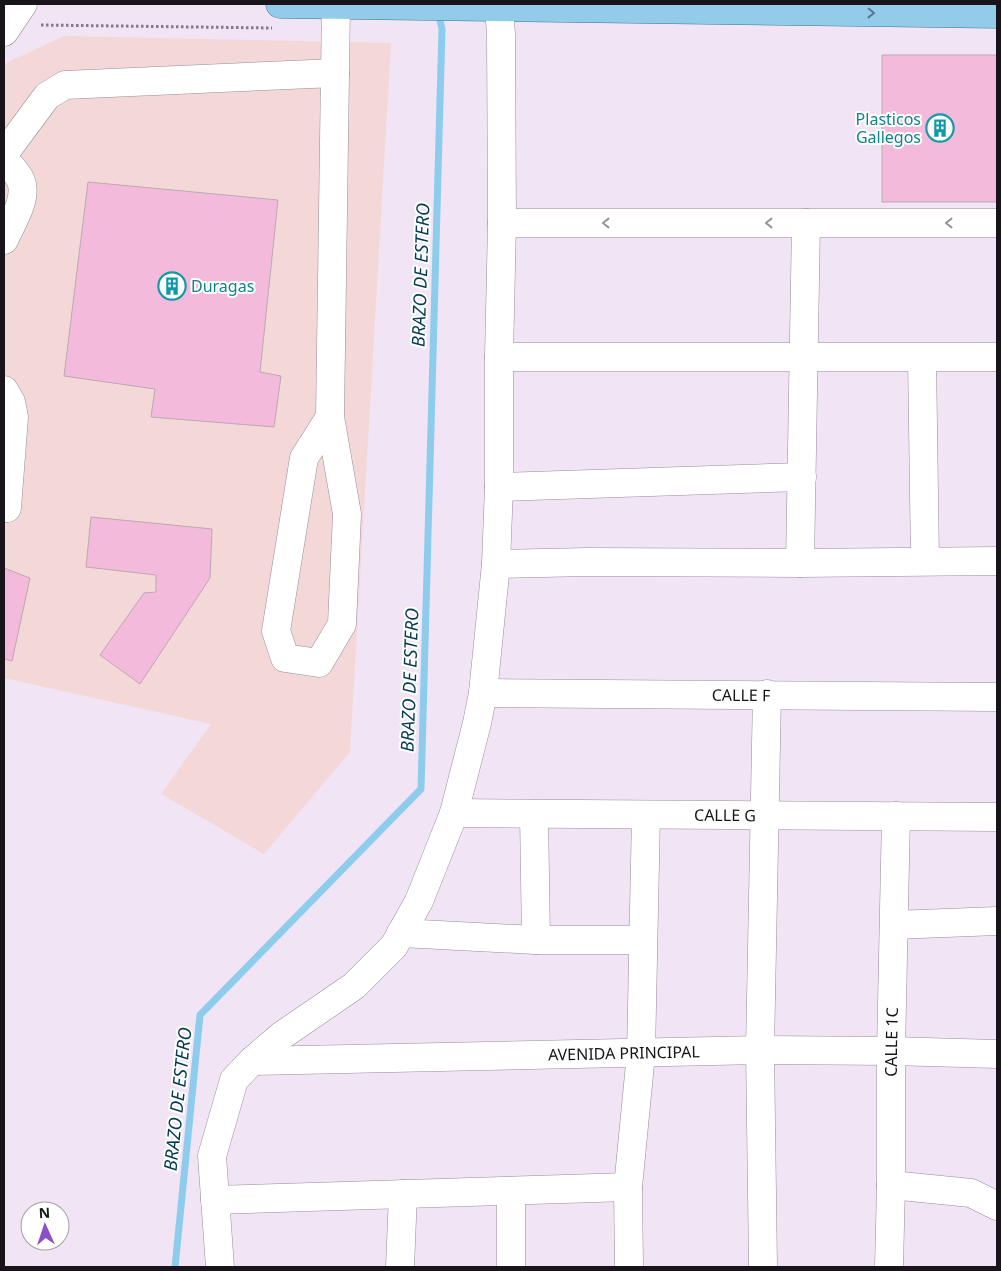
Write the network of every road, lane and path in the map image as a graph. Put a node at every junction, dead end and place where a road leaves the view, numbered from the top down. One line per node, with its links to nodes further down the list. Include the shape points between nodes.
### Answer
1 (23, 4): 6 (street)
2 (280, 4): 3 (main road)
3 (336, 5): 4 (main road); 7 (street)
4 (499, 7): 5 (main road, one-way to 5); 10 (street)
5 (997, 14)
6 (4, 32)
7 (335, 73): 8 (street, via 65,85 47,96); 19 (street)
8 (4, 154)
9 (4, 159): 13 (street, via 21,181 22,194)
10 (502, 223): 11 (street, one-way to 10); 15 (street)
11 (806, 223): 12 (street, one-way to 11); 14 (street)
12 (997, 223)
13 (4, 240)
14 (804, 356): 15 (street); 17 (street); 20 (street)
15 (499, 357): 21 (street)
16 (997, 357): 17 (street)
17 (922, 358): 23 (street)
18 (4, 390): 22 (street, via 14,417)
19 (330, 417): 19 (street, via 304,458 276,631 285,658 319,663 342,624 347,514)
20 (802, 477): 21 (street); 25 (street)
21 (499, 487): 26 (street)
22 (7, 508)
23 (925, 561): 24 (street); 25 (street)
24 (997, 561)
25 (800, 563): 26 (street)
26 (496, 564): 27 (street)
27 (483, 693): 28 (street, CALLE F); 30 (street)
28 (767, 694): 29 (street, CALLE F); 33 (street)
29 (997, 697)
30 (454, 813): 31 (street, CALLE G); 38 (street, via 419,901)
31 (534, 814): 32 (street, CALLE G); 39 (street)
32 (646, 815): 33 (street, CALLE G); 40 (street)
33 (764, 815): 34 (street, CALLE G); 41 (street)
34 (896, 816): 35 (street, CALLE G); 37 (street, CALLE 1C)
35 (997, 817)
36 (997, 921): 37 (street)
37 (894, 925): 42 (street, CALLE 1C)
38 (401, 934): 39 (street); 45 (street, via 394,946 354,986 281,1036)
39 (536, 940): 40 (street)
40 (643, 940): 43 (street)
41 (760, 1050): 42 (street, AVENIDA PRINCIPAL); 43 (street, AVENIDA PRINCIPAL); 56 (street)
42 (891, 1051): 44 (street, AVENIDA PRINCIPAL); 46 (street, CALLE 1C)
43 (641, 1054): 45 (street, AVENIDA PRINCIPAL); 47 (street)
44 (997, 1054)
45 (252, 1061): 50 (street, via 234,1080 212,1156)
46 (891, 1185): 51 (street, via 971,1193); 57 (street, CALLE 1C)
47 (628, 1187): 48 (street); 55 (street)
48 (510, 1192): 49 (street); 54 (street)
49 (403, 1194): 50 (street); 53 (street)
50 (215, 1200): 52 (street)
51 (997, 1206)
52 (220, 1267)
53 (400, 1267)
54 (511, 1267)
55 (629, 1267)
56 (763, 1267)
57 (889, 1267)

